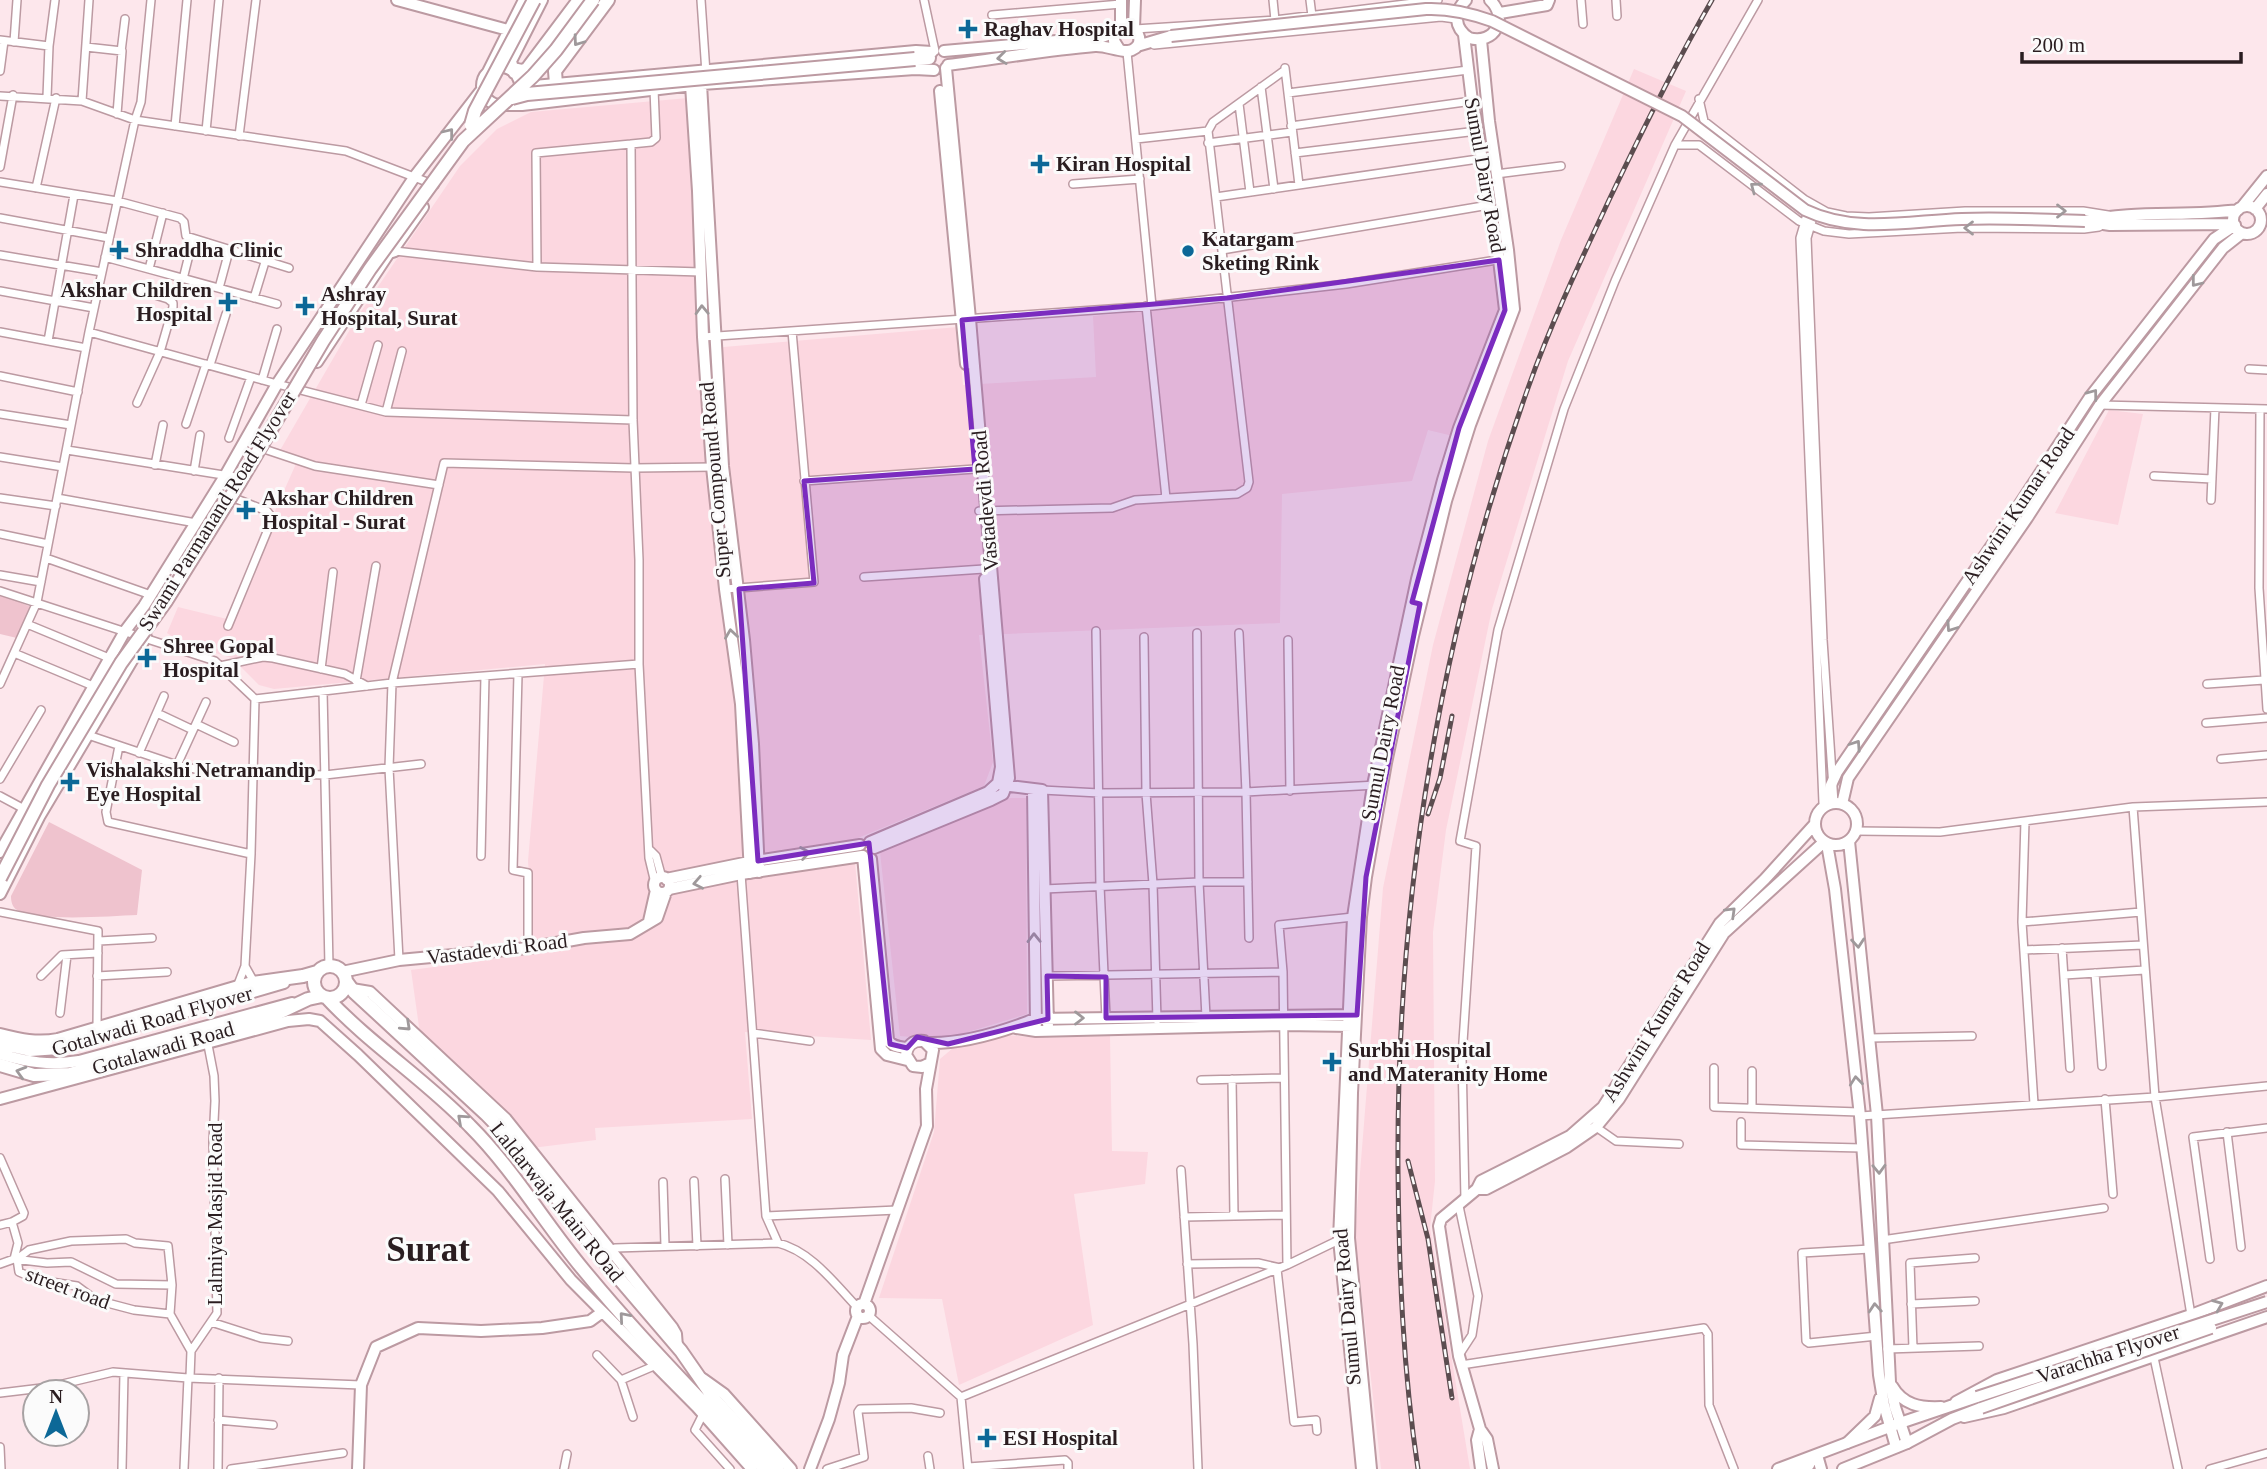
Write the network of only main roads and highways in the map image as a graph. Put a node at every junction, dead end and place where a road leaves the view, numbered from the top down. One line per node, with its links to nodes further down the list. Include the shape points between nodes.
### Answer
1 (534, 0): 10 (highway, bridge)
2 (579, 0): 7 (highway, via 527,69)
3 (585, 0): 10 (highway, Swami Parmanand Road Flyover, via 529,72)
4 (593, 0): 9 (highway, Swami Parmanand Road Flyover, bridge, via 556,50)
5 (608, 0): 8 (highway, one-way to 8, via 555,71)
6 (936, 61): 9 (highway, bridge, via 709,76 527,94)
7 (515, 73)
8 (556, 84)
9 (506, 103): 12 (highway, Swami Parmanand Road Flyover, bridge, via 463,141 350,300 166,601 133,643 48,785)
10 (471, 125): 11 (highway, Swami Parmanand Road Flyover, bridge, via 394,224 318,337 215,511 116,660 26,811)
11 (10, 865)
12 (0, 878)
13 (323, 969): 14 (highway, Laldarwaja Main ROad); 15 (highway, via 314,983); 16 (highway, Gotalawadi Road, via 237,987 42,1043)
14 (346, 981): 15 (highway, via 341,994); 18 (highway, Laldarwaja Main ROad, one-way to 18, via 521,1150 677,1346 698,1375)
15 (325, 997): 17 (highway, Gotalawadi Road, one-way to 17, via 70,1074 34,1075); 18 (highway, Laldarwaja Main ROad, one-way to 15, via 661,1368 470,1125)
16 (0, 1035)
17 (0, 1065)
18 (711, 1409): 19 (highway); 20 (highway)
19 (765, 1469)
20 (778, 1469)

